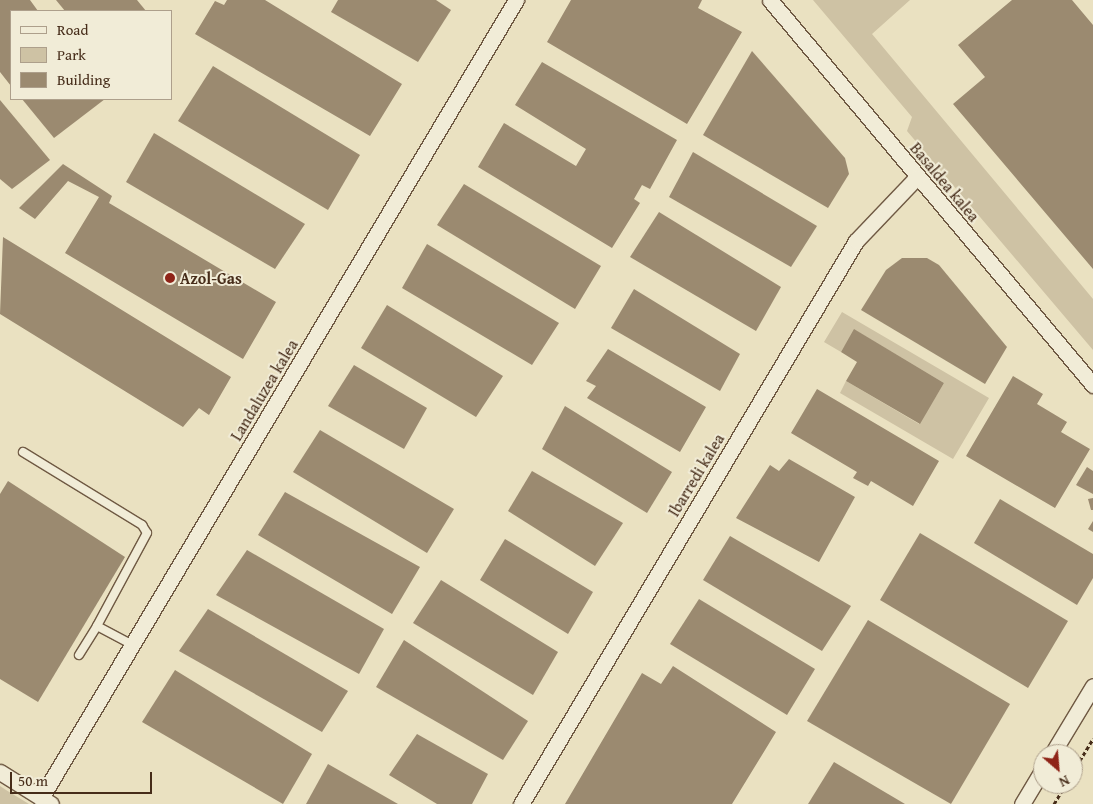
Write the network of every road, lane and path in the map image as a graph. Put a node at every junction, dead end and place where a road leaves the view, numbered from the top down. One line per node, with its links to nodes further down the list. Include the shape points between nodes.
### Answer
1 (516, 0): 7 (street, Landaluzea kalea)
2 (770, 0): 3 (street, Basaldea kalea)
3 (917, 177): 4 (street, Basaldea kalea); 16 (street, Ibarredi kalea, via 856,241)
4 (1093, 385)
5 (23, 452): 6 (lane, via 142,525 147,533)
6 (97, 626): 7 (lane); 8 (lane)
7 (132, 645): 15 (street, Landaluzea kalea)
8 (79, 655)
9 (1093, 686): 11 (street)
10 (1093, 739): 12 (path)
11 (1058, 744)
12 (1083, 756)
13 (0, 772): 15 (street)
14 (1033, 786): 17 (street)
15 (46, 801)
16 (521, 804)
17 (1022, 804)

